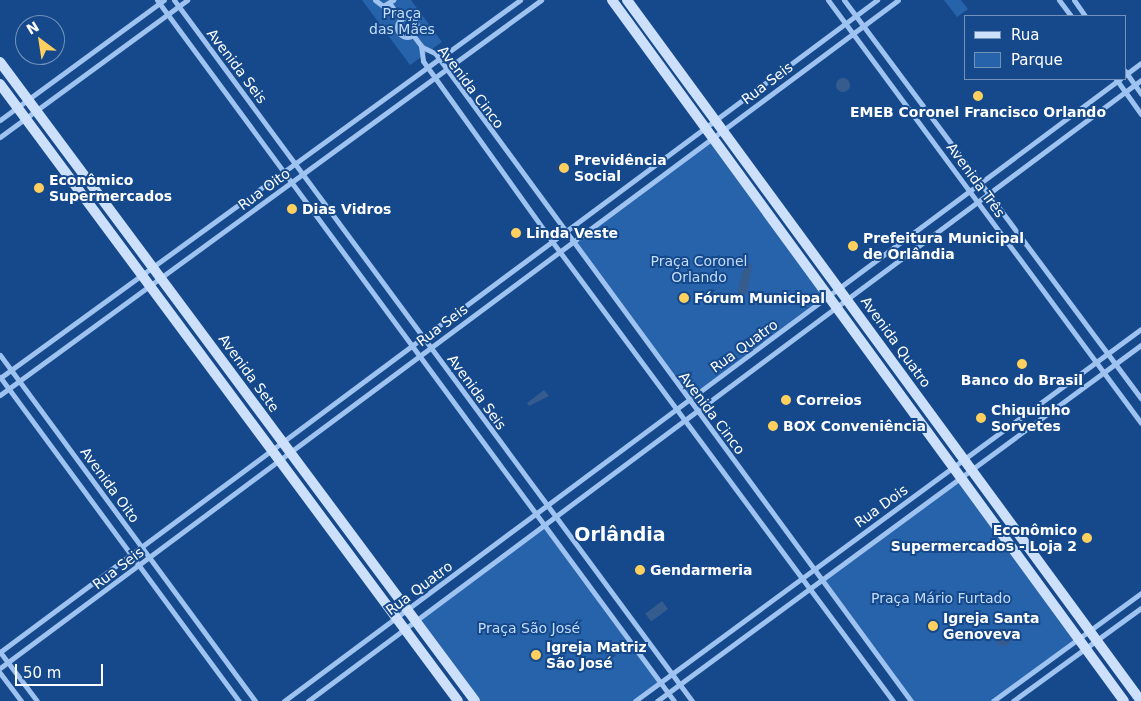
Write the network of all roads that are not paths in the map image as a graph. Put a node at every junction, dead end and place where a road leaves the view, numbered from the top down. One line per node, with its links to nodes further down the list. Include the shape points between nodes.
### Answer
1 (174, 0): 16 (street, Avenida Seis)
2 (187, 0): 16 (street)
3 (375, 0): 15 (street, via 380,6)
4 (520, 0): 27 (street, Rua Oito)
5 (541, 0): 31 (street, Rua Oito)
6 (612, 0): 49 (street, Avenida Quatro)
7 (628, 0): 48 (street, Avenida Quatro)
8 (828, 0): 22 (street, Avenida Três)
9 (844, 0): 20 (street, Avenida Três)
10 (877, 0): 20 (street, Rua Seis)
11 (898, 0): 23 (street, Rua Seis)
12 (1059, 0): 18 (street)
13 (1074, 0): 19 (street)
14 (160, 1): 17 (street, Avenida Seis); 42 (street)
15 (392, 2): 21 (street)
16 (178, 6): 17 (street); 53 (street, Avenida Seis)
17 (167, 14): 44 (street); 54 (street, Avenida Seis)
18 (1069, 15)
19 (1084, 15)
20 (856, 16): 22 (street, Rua Seis); 23 (street, Avenida Três)
21 (401, 19): 25 (street, via 398,32 403,36); 25 (street, via 410,17 415,20 417,26)
22 (846, 23): 24 (street, Avenida Três); 48 (street, Rua Seis)
23 (863, 26): 24 (street, Rua Seis); 57 (street, Avenida Três)
24 (853, 33): 50 (street, Rua Seis); 58 (street, Avenida Três)
25 (413, 35): 26 (street)
26 (421, 46): 27 (street, Avenida Cinco); 30 (street, Avenida Cinco)
27 (439, 59): 30 (street, Rua Oito); 31 (street, Avenida Cinco)
28 (0, 62): 42 (street, Avenida Sete)
29 (1141, 63): 32 (street)
30 (428, 67): 34 (street, Avenida Cinco); 53 (street, Rua Oito)
31 (446, 69): 34 (street, Rua Oito); 61 (street, Avenida Cinco)
32 (1126, 72)
33 (1126, 74): 39 (street)
34 (435, 78): 55 (street, Rua Oito); 62 (street, Avenida Cinco)
35 (1117, 80): 57 (street, Rua Quatro)
36 (1119, 80): 40 (street)
37 (1141, 80): 39 (street, Rua Quatro)
38 (0, 84): 43 (street, Avenida Sete)
39 (1134, 85): 40 (street, Rua Quatro); 41 (street)
40 (1125, 92): 45 (street); 59 (street, Rua Quatro)
41 (1141, 94)
42 (28, 100): 43 (street); 44 (street, Avenida Sete)
43 (17, 107): 46 (street, Avenida Sete); 47 (street)
44 (36, 111): 46 (street); 65 (street, Avenida Sete)
45 (1141, 114)
46 (26, 118): 51 (street); 66 (street, Avenida Sete)
47 (0, 120)
48 (715, 120): 49 (street, Rua Seis); 50 (street, Avenida Quatro)
49 (703, 129): 52 (street, Avenida Quatro); 61 (street, Rua Seis)
50 (722, 131): 52 (street, Rua Seis); 69 (street, Avenida Quatro)
51 (0, 137)
52 (710, 139): 63 (street, Rua Seis); 70 (street, Avenida Quatro)
53 (296, 164): 54 (street, Rua Oito); 55 (street, Avenida Seis)
54 (284, 173): 56 (street, Avenida Seis); 65 (street, Rua Oito)
55 (303, 174): 56 (street, Rua Oito); 74 (street, Avenida Seis)
56 (291, 183): 67 (street, Rua Oito); 76 (street, Avenida Seis)
57 (981, 185): 58 (street, Rua Quatro); 59 (street, Avenida Três)
58 (971, 192): 60 (street, Avenida Três); 69 (street, Rua Quatro)
59 (988, 195): 60 (street, Rua Quatro); 78 (street, Avenida Três)
60 (979, 202): 71 (street, Rua Quatro); 81 (street, Avenida Três)
61 (564, 231): 62 (street, Rua Seis); 63 (street, Avenida Cinco)
62 (551, 240): 64 (street, Avenida Cinco); 74 (street, Rua Seis)
63 (572, 243): 64 (street, Rua Seis); 90 (street, Avenida Cinco)
64 (560, 252): 77 (street, Rua Seis); 91 (street, Avenida Cinco)
65 (153, 266): 66 (street, Rua Oito); 67 (street, Avenida Sete)
66 (142, 274): 68 (street, Avenida Sete); 83 (street, Rua Oito)
67 (161, 277): 68 (street, Rua Oito); 95 (street, Avenida Sete)
68 (150, 285): 86 (street, Rua Oito); 96 (street, Avenida Sete)
69 (840, 289): 70 (street, Rua Quatro); 71 (street, Avenida Quatro)
70 (828, 297): 72 (street, Avenida Quatro); 90 (street, Rua Quatro)
71 (848, 300): 72 (street, Rua Quatro); 98 (street, Avenida Quatro)
72 (836, 308): 92 (street, Rua Quatro); 100 (street, Avenida Quatro)
73 (1141, 329): 78 (street, Rua Dois)
74 (423, 338): 76 (street, Rua Seis); 77 (street, Avenida Seis)
75 (1141, 345): 82 (street, Rua Dois)
76 (413, 346): 80 (street, Avenida Seis); 95 (street, Rua Seis)
77 (430, 348): 80 (street, Rua Seis); 103 (street, Avenida Seis)
78 (1108, 353): 81 (street, Rua Dois); 82 (street, Avenida Três)
79 (0, 354): 83 (street, Avenida Oito)
80 (420, 355): 97 (street, Rua Seis); 104 (street, Avenida Seis)
81 (1096, 362): 84 (street, Avenida Três); 98 (street, Rua Dois)
82 (1116, 364): 84 (street, Rua Dois); 89 (street, Avenida Três)
83 (11, 370): 85 (street, Rua Oito); 86 (street, Avenida Oito)
84 (1104, 372): 94 (street, Avenida Três); 101 (street, Rua Dois)
85 (0, 377): 87 (street, Avenida Oito)
86 (20, 380): 87 (street, Rua Oito); 107 (street, Avenida Oito)
87 (9, 388): 88 (street, Rua Oito); 108 (street, Avenida Oito)
88 (0, 395)
89 (1141, 398)
90 (688, 400): 91 (street, Rua Quatro); 92 (street, Avenida Cinco)
91 (676, 410): 93 (street, Avenida Cinco); 103 (street, Rua Quatro)
92 (696, 412): 93 (street, Rua Quatro); 111 (street, Avenida Cinco)
93 (684, 421): 105 (street, Rua Quatro); 112 (street, Avenida Cinco)
94 (1141, 423)
95 (284, 443): 96 (street, Rua Seis); 97 (street, Avenida Sete)
96 (273, 450): 99 (street, Avenida Sete); 107 (street, Rua Seis)
97 (291, 452): 99 (street, Rua Seis); 117 (street, Avenida Sete)
98 (964, 459): 100 (street, Rua Dois); 101 (street, Avenida Quatro)
99 (280, 460): 109 (street, Rua Seis); 118 (street, Avenida Sete)
100 (952, 468): 102 (street, Avenida Quatro); 111 (street, Rua Dois)
101 (972, 469): 102 (street, Rua Dois); 121 (street, Avenida Quatro)
102 (960, 479): 113 (street, Rua Dois); 122 (street, Avenida Quatro)
103 (547, 506): 104 (street, Rua Quatro); 105 (street, Avenida Seis)
104 (535, 515): 106 (street, Avenida Seis); 117 (street, Rua Quatro)
105 (555, 517): 106 (street, Rua Quatro); 129 (street, Avenida Seis)
106 (543, 526): 119 (street, Rua Quatro); 130 (street, Avenida Seis)
107 (142, 547): 108 (street, Rua Seis); 109 (street, Avenida Oito)
108 (131, 556): 110 (street, Avenida Oito); 125 (street, Rua Seis)
109 (150, 558): 110 (street, Rua Seis); 136 (street, Avenida Oito)
110 (139, 566): 126 (street, Rua Seis); 135 (street, Avenida Oito)
111 (814, 569): 112 (street, Rua Dois); 113 (street, Avenida Cinco)
112 (802, 578): 114 (street, Avenida Cinco); 129 (street, Rua Dois)
113 (821, 580): 114 (street, Rua Dois); 146 (street, Avenida Cinco)
114 (810, 588): 131 (street, Rua Dois); 145 (street, Avenida Cinco)
115 (1141, 593): 121 (street)
116 (1141, 608): 123 (street)
117 (408, 611): 118 (street, Rua Quatro); 119 (street, Avenida Sete)
118 (397, 618): 120 (street, Avenida Sete); 137 (street, Rua Quatro)
119 (416, 621): 120 (street, Rua Quatro); 140 (street, Avenida Sete)
120 (405, 629): 138 (street, Rua Quatro); 139 (street, Avenida Sete)
121 (1089, 631): 122 (street); 123 (street, Avenida Quatro)
122 (1077, 640): 124 (street, Avenida Quatro); 147 (street)
123 (1097, 640): 124 (street); 150 (street, Avenida Quatro)
124 (1085, 649): 148 (street); 149 (street, Avenida Quatro)
125 (0, 652): 126 (street)
126 (7, 663): 127 (street, Rua Seis); 134 (street)
127 (0, 668)
128 (0, 673): 133 (street)
129 (672, 674): 130 (street, Rua Dois); 131 (street, Avenida Seis)
130 (660, 682): 132 (street, Avenida Seis); 141 (street, Rua Dois)
131 (679, 684): 132 (street, Rua Dois); 144 (street, Avenida Seis)
132 (668, 694): 142 (street, Rua Dois); 143 (street, Avenida Seis)
133 (21, 701)
134 (37, 701)
135 (239, 701)
136 (255, 701)
137 (284, 701)
138 (308, 701)
139 (458, 701)
140 (475, 701)
141 (635, 701)
142 (658, 701)
143 (674, 701)
144 (692, 701)
145 (893, 701)
146 (911, 701)
147 (993, 701)
148 (1013, 701)
149 (1124, 701)
150 (1141, 701)

